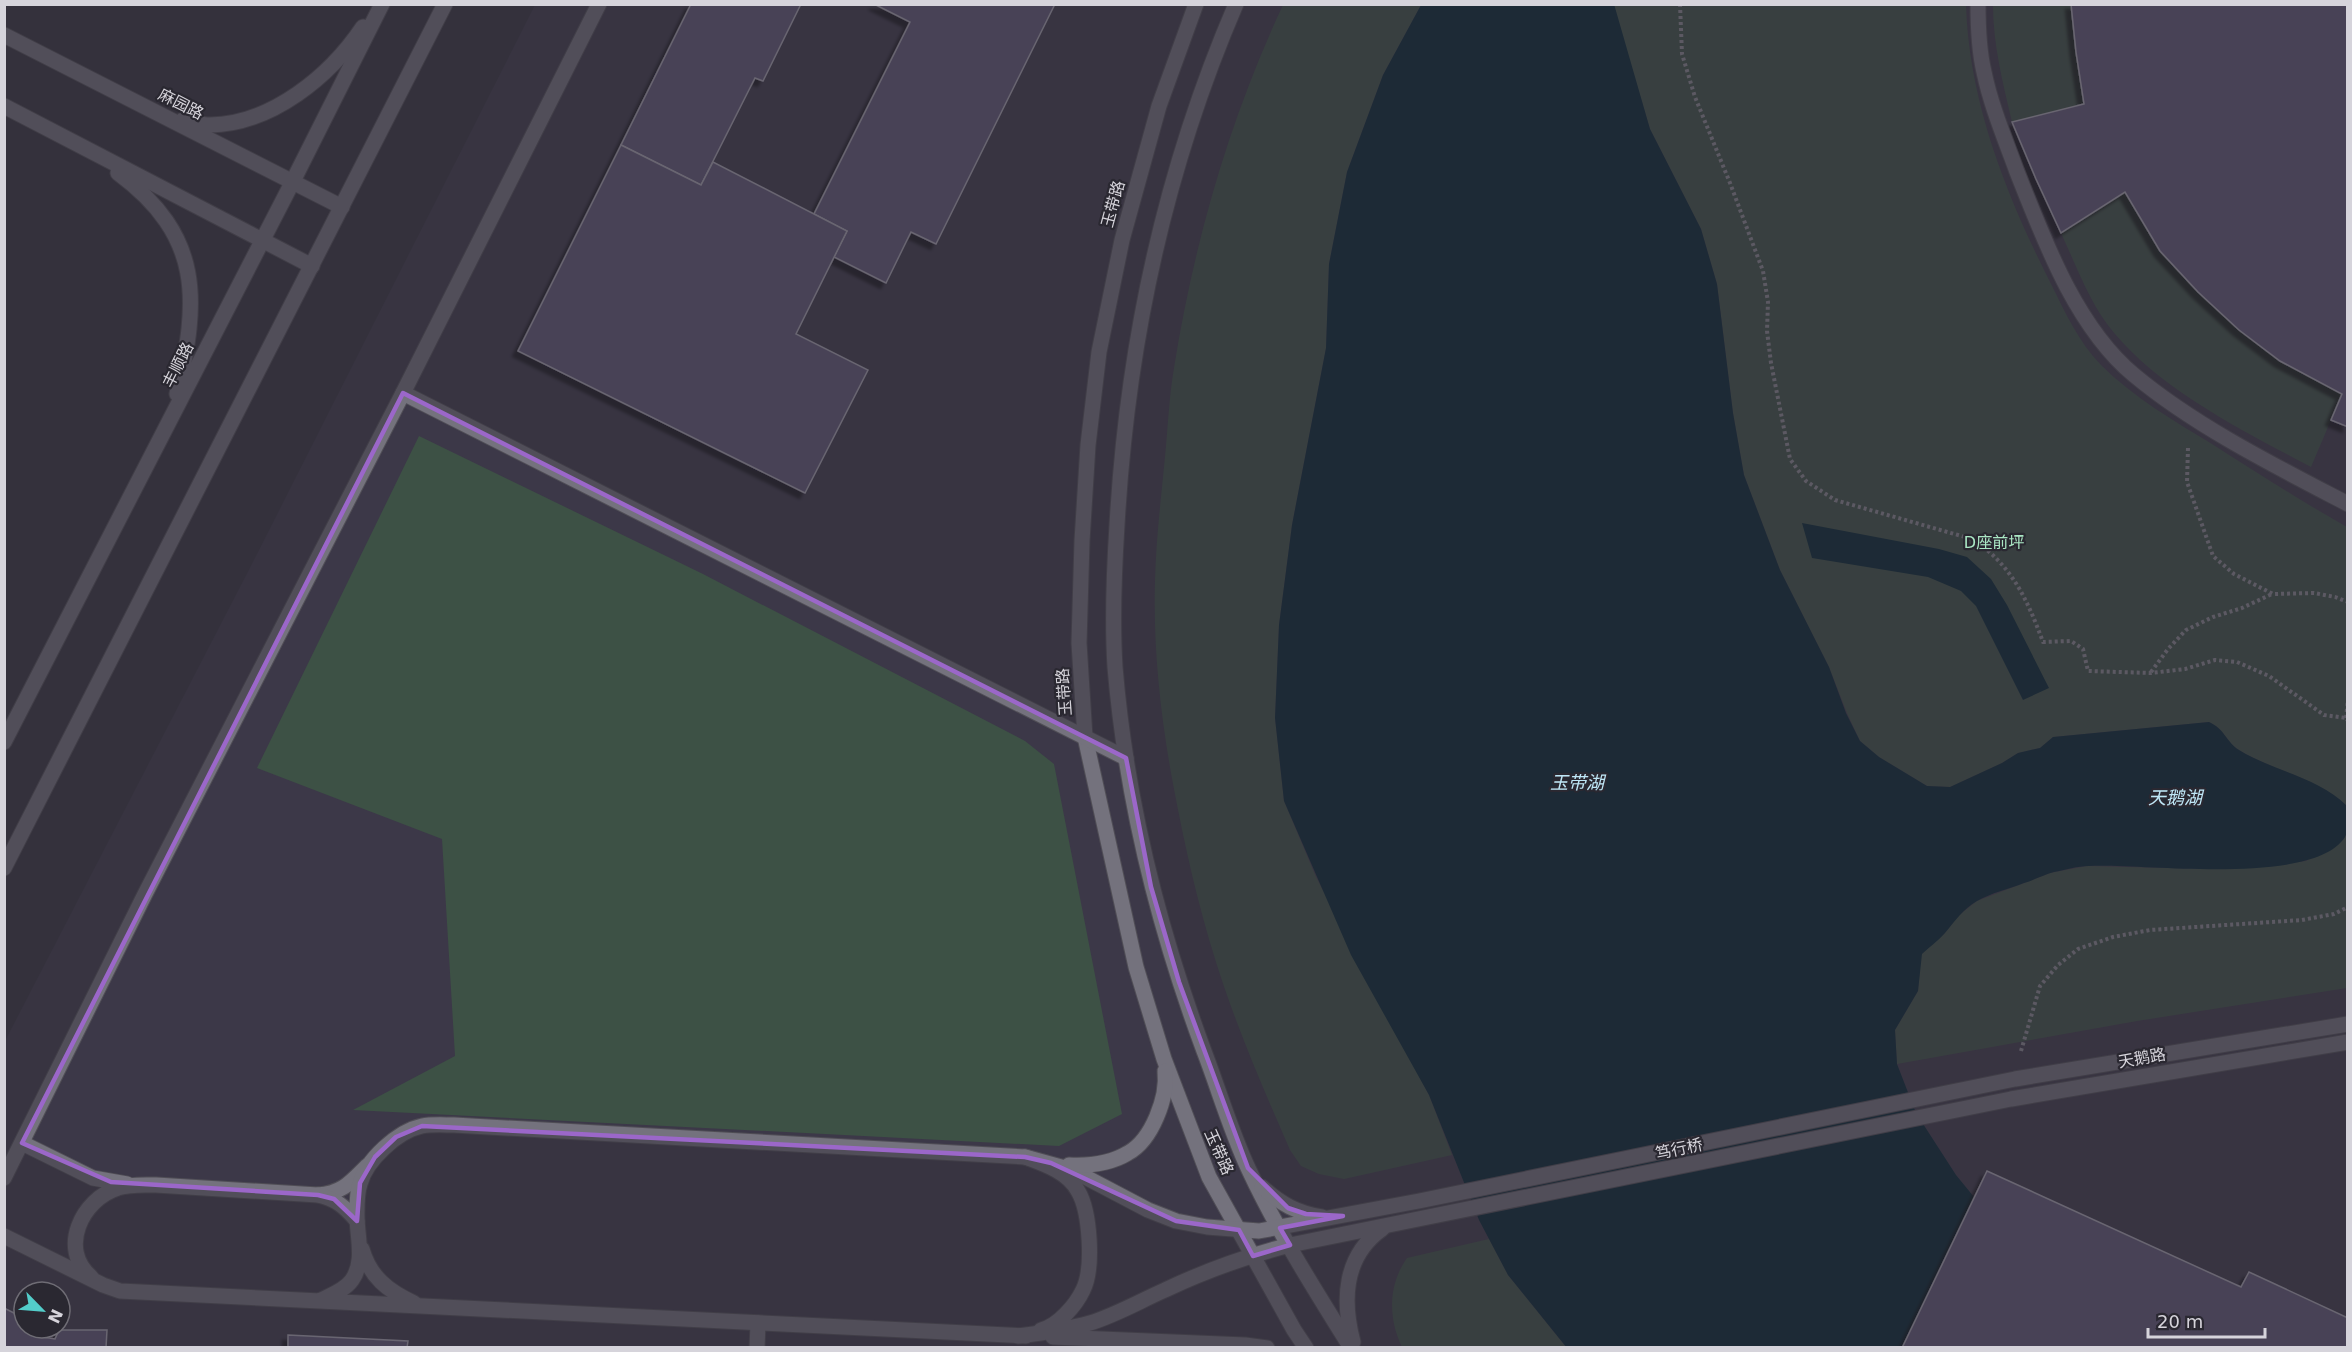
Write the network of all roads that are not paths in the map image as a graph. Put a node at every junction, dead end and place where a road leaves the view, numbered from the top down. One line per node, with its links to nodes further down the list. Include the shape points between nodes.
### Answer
1 (380, 4): 9 (street, via 329,70 285,102 248,119 209,125); 11 (street, 丰顺路)
2 (445, 4): 12 (street)
3 (599, 4): 15 (street)
4 (1196, 4): 18 (street, 玉带路, via 1156,117 1122,240 1099,352 1088,445 1082,552 1079,643)
5 (1236, 4): 20 (street, via 1185,145 1152,263 1132,366 1120,462 1114,570 1115,664)
6 (1977, 4): 17 (street, via 1983,72 2000,126 2060,271 2084,317 2107,348 2132,374 2197,420)
7 (4, 35): 9 (street, 麻园路)
8 (4, 106): 10 (street)
9 (155, 111): 11 (street, 麻园路)
10 (83, 147): 13 (street); 16 (street, via 146,195 170,225 187,260 191,307 188,345)
11 (293, 181): 12 (street, 麻园路); 13 (street, 丰顺路)
12 (342, 207): 14 (street)
13 (263, 241): 14 (street); 16 (street, 丰顺路)
14 (312, 266): 21 (street)
15 (403, 393): 18 (street); 26 (street, via 150,884)
16 (171, 418): 19 (street, 丰顺路)
17 (2348, 504)
18 (1085, 737): 20 (street); 24 (street, 玉带路, via 1136,967)
19 (4, 742)
20 (1126, 758): 29 (street, via 1151,887 1179,982)
21 (4, 868)
22 (2348, 1024): 33 (street, via 2015,1079)
23 (2348, 1042): 25 (street, 天鹅路)
24 (1164, 1059): 28 (street, via 1164,1098 1157,1118 1131,1152 1090,1166); 37 (street, 玉带路, via 1209,1177)
25 (1942, 1113): 35 (street, 笃行桥)
26 (22, 1143): 30 (street); 31 (street, via 93,1178)
27 (375, 1157): 28 (street, via 396,1137 422,1126 454,1125); 32 (street, via 345,1186 333,1194); 34 (street, via 360,1183)
28 (1025, 1157): 37 (street, via 1072,1170 1176,1221); 46 (street, via 1059,1172 1078,1190 1088,1218 1090,1250 1084,1288 1066,1313 1047,1329)
29 (1248, 1168): 33 (street, via 1288,1208 1324,1217); 36 (street)
30 (4, 1178)
31 (136, 1185): 32 (street); 42 (street, via 99,1197 84,1213 76,1232 75,1252 81,1269)
32 (318, 1195): 34 (street, via 334,1199)
33 (1343, 1216): 36 (street)
34 (357, 1221): 39 (street)
35 (1386, 1227): 40 (street, 笃行桥); 50 (street, via 1368,1239 1357,1256 1347,1286 1347,1319)
36 (1280, 1228): 37 (street); 40 (street)
37 (1239, 1230): 41 (street, 玉带路)
38 (4, 1236): 42 (street)
39 (359, 1241): 43 (street, via 358,1266 351,1281); 44 (street, via 377,1280 393,1293)
40 (1290, 1245): 41 (street, 笃行桥); 50 (street, via 1304,1273)
41 (1253, 1256): 46 (street, 笃行桥, via 1090,1323); 49 (street, 玉带路)
42 (103, 1285): 43 (street, via 120,1291)
43 (318, 1301): 44 (street)
44 (421, 1306): 45 (street)
45 (758, 1323): 46 (street); 47 (street)
46 (1018, 1336): 48 (street)
47 (757, 1347)
48 (1267, 1347)
49 (1306, 1347)
50 (1354, 1347)

